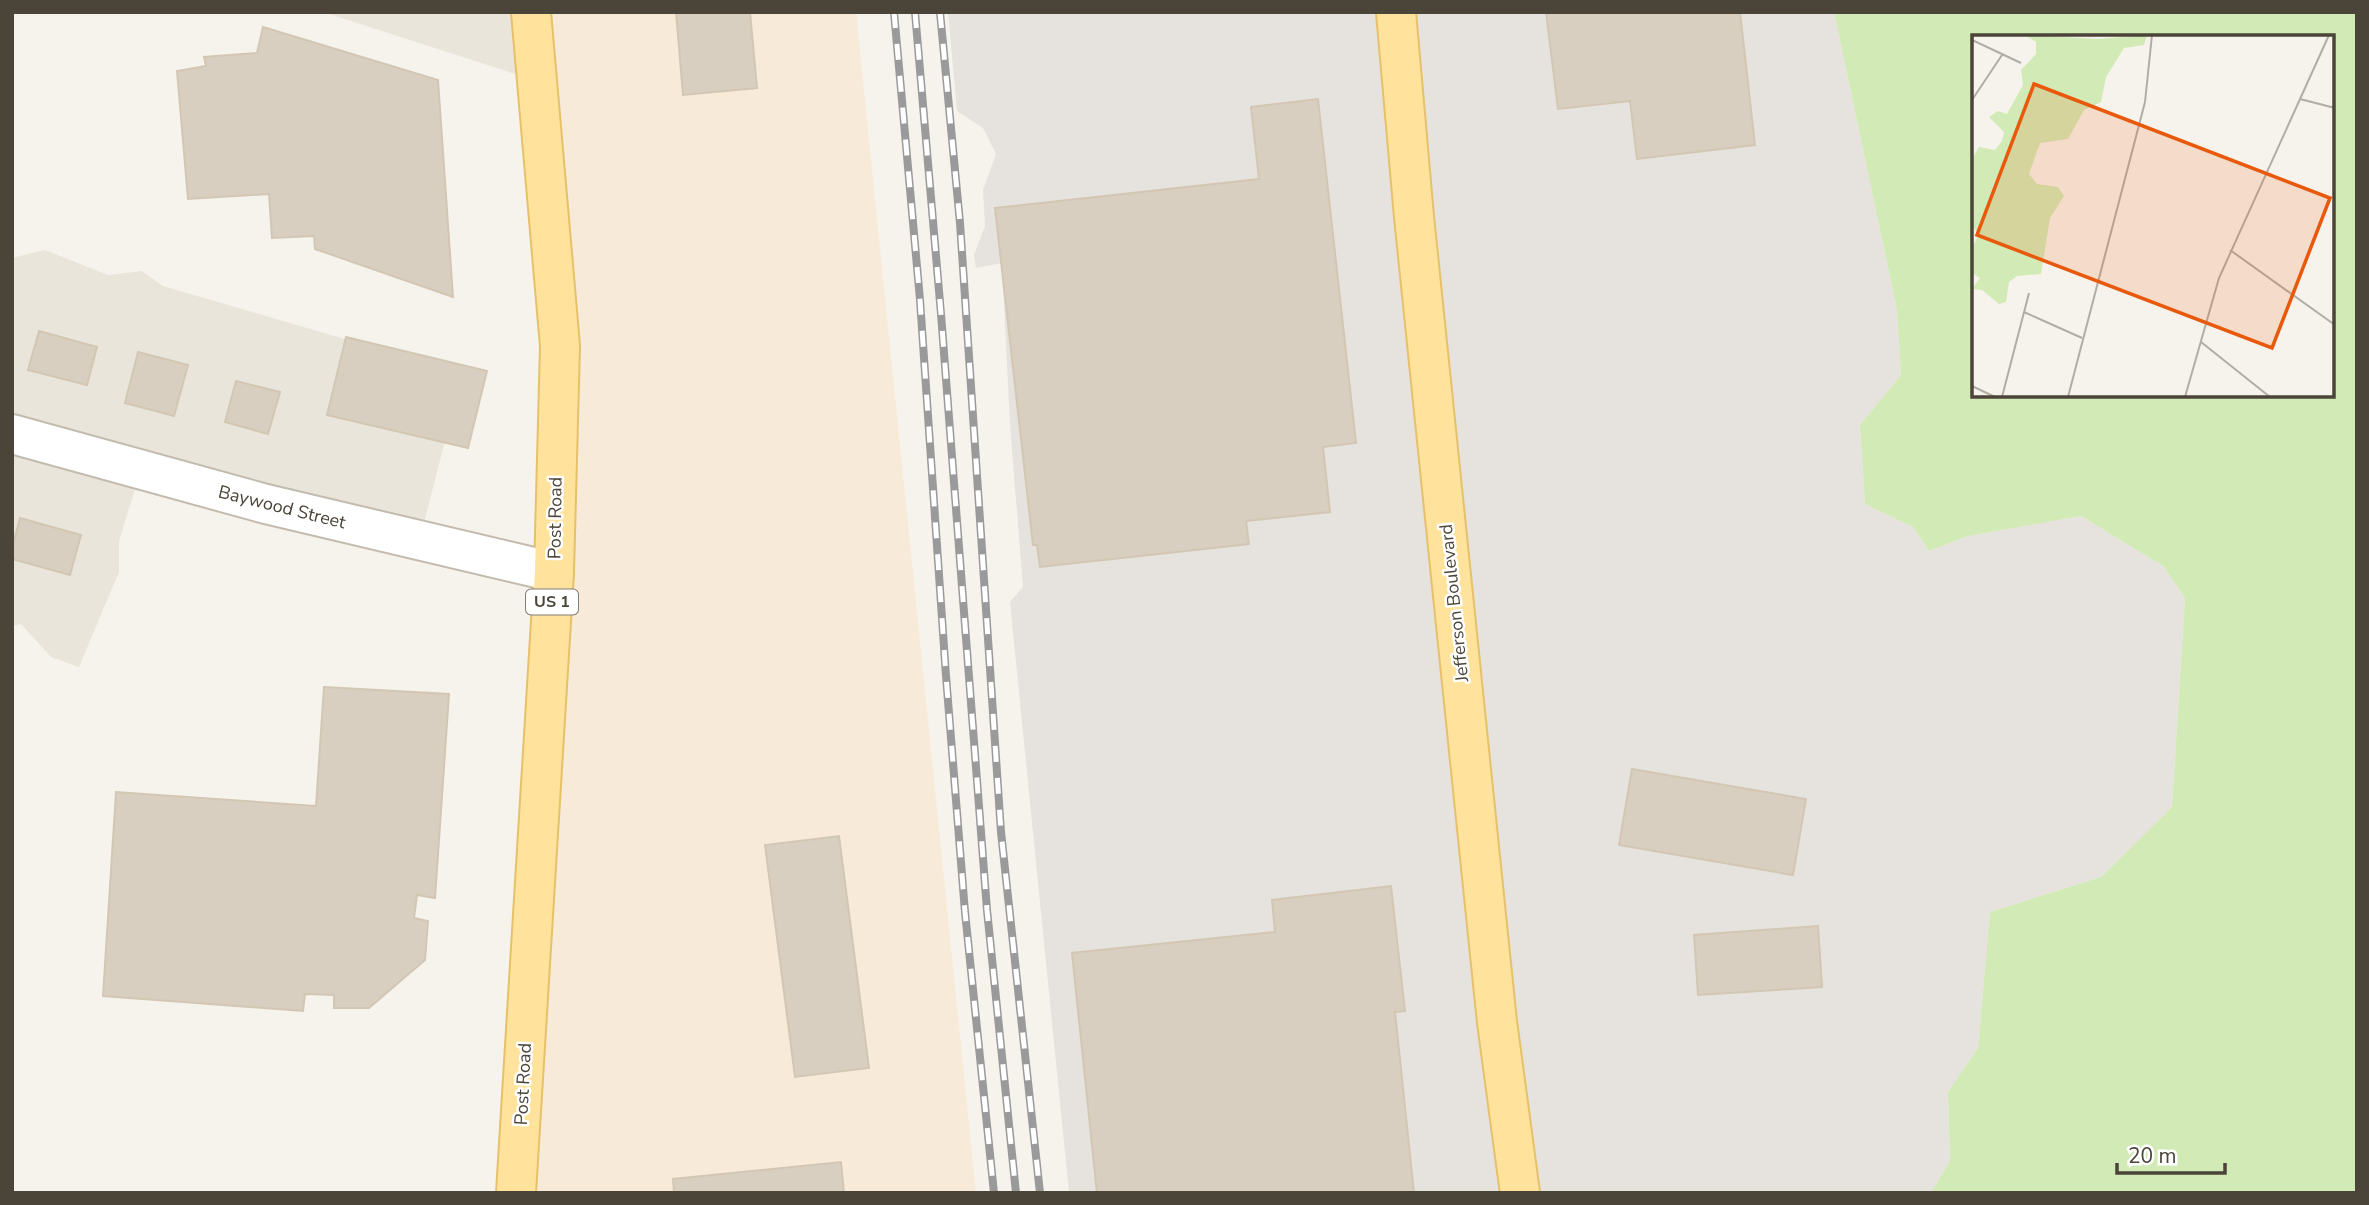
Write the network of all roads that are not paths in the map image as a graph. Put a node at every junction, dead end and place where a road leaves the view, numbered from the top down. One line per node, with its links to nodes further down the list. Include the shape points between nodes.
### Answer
1 (531, 12): 4 (main road, Post Road / US 1, via 560,346)
2 (1395, 12): 6 (main road, Jefferson Boulevard, via 1494,996)
3 (12, 434): 4 (street, Baywood Street, via 266,504)
4 (554, 572): 5 (main road, Post Road / US 1)
5 (516, 1193)
6 (1520, 1193)

